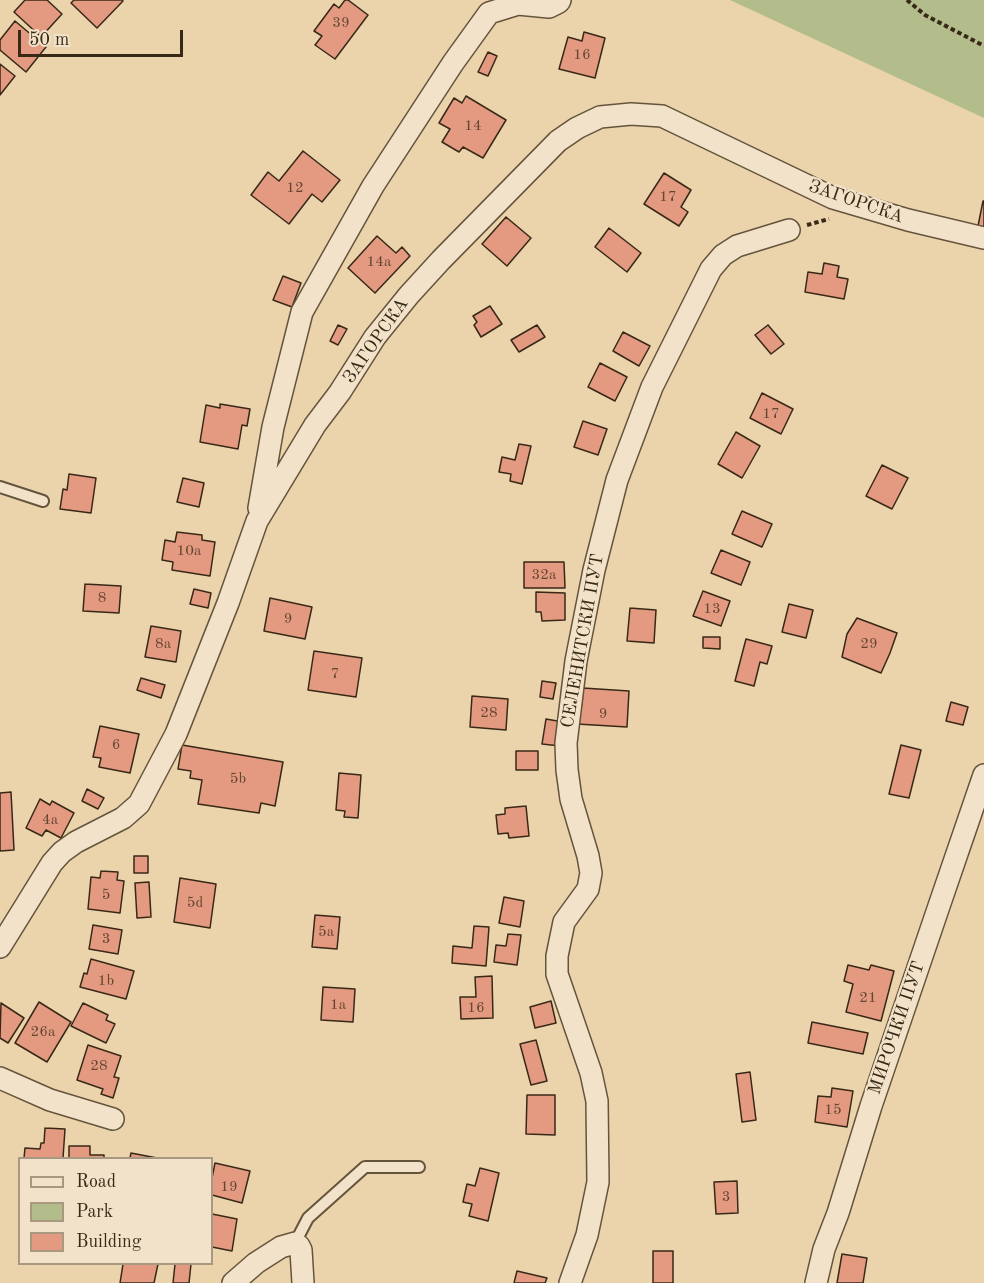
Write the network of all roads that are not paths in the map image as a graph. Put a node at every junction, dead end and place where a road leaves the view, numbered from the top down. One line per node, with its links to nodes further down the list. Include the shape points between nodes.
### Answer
1 (560, 0): 6 (street, via 549,7 518,4 489,12 373,186 302,312 273,427)
2 (789, 230): 15 (street, СЕЛЕНИТСКИ ПУТ, via 737,246 711,269 652,387 617,480 594,570 576,661 566,743 571,799 591,873 588,889 564,922 557,974 597,1101 598,1182 587,1235)
3 (984, 238): 6 (street, ЗАГОРСКА, via 833,198 662,116 600,117 558,141 409,295 315,425)
4 (0, 487): 5 (lane)
5 (44, 501)
6 (257, 521): 8 (street, ЗАГОРСКА, via 176,734 139,804 123,818 76,842 52,862)
7 (984, 776): 16 (street, МИРОЧКИ ПУТ, via 871,1106)
8 (0, 947)
9 (0, 1078): 10 (street, via 50,1100)
10 (113, 1119)
11 (419, 1167): 12 (lane, via 365,1167 308,1218)
12 (295, 1243): 13 (street, via 281,1247); 14 (street, via 301,1250)
13 (232, 1283)
14 (303, 1283)
15 (570, 1283)
16 (816, 1283)

